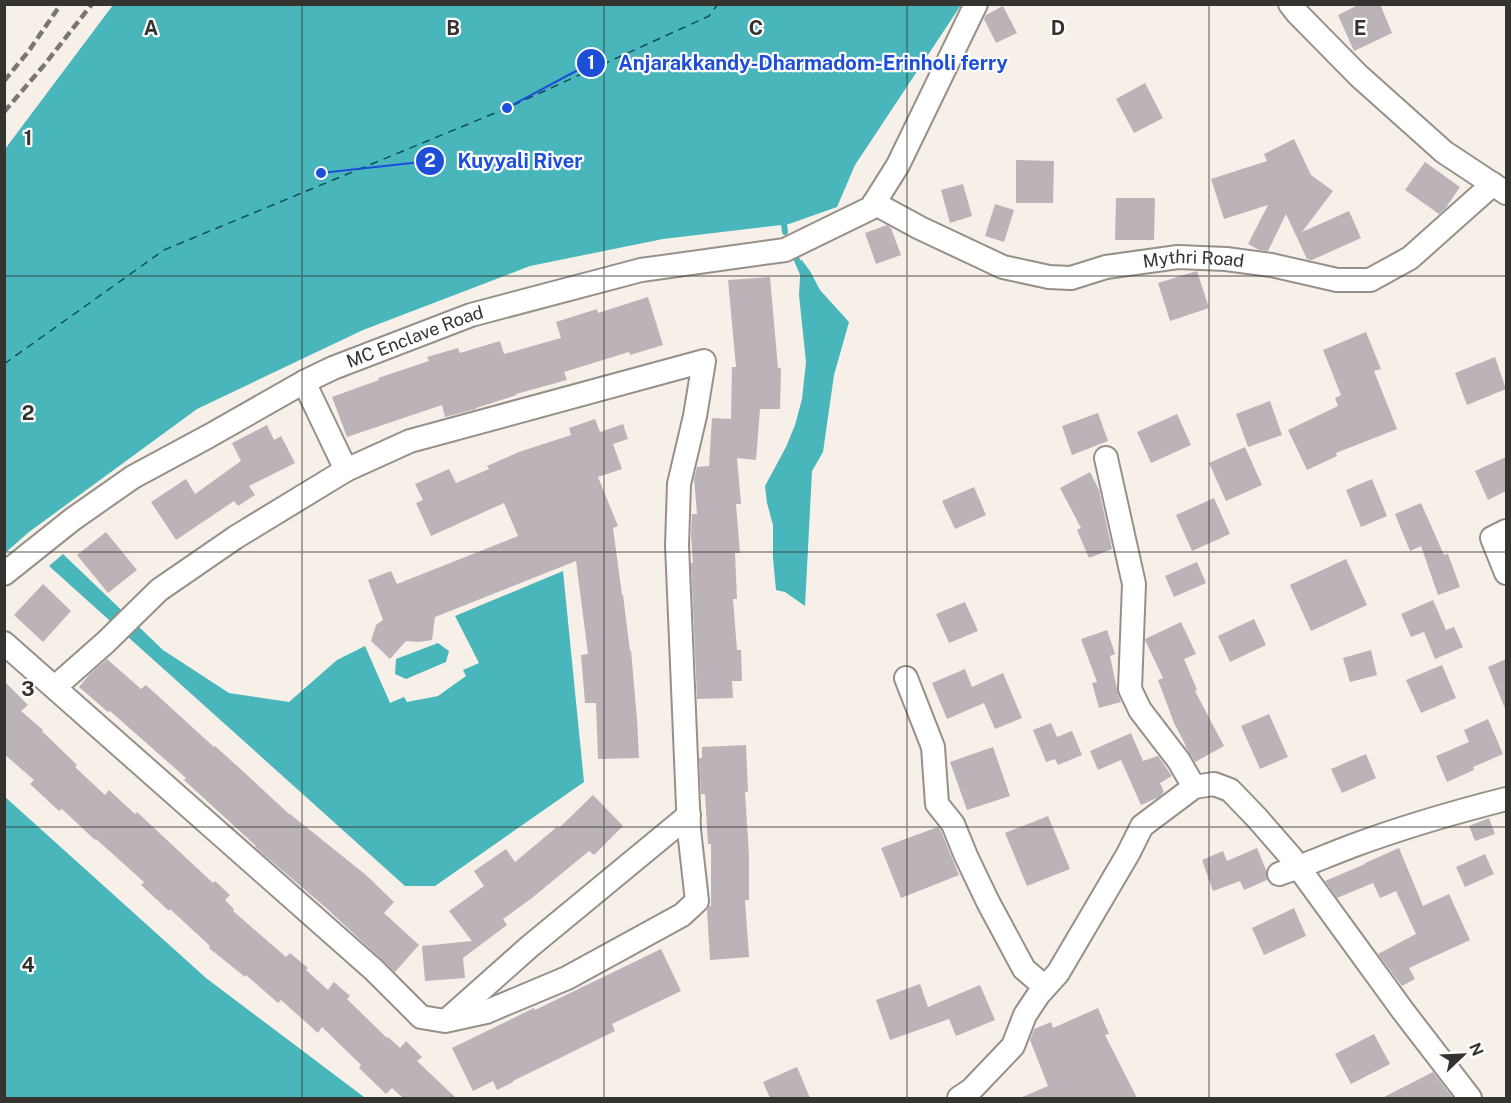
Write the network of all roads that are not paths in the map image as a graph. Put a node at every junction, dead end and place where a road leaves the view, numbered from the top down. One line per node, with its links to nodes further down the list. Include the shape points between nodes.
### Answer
1 (976, 4): 4 (street, via 898,165)
2 (1290, 4): 3 (street, via 1359,76 1444,152)
3 (1500, 189): 4 (street, Mythri Road, via 1410,258 1370,280 1337,280 1271,265 1178,257 1106,267 1071,278 1049,277 1003,267)
4 (872, 205): 5 (street, MC Enclave Road, via 785,250 641,270 471,315)
5 (304, 382): 7 (street); 10 (street, MC Enclave Road, via 133,477)
6 (1106, 458): 14 (street, via 1134,584 1130,689 1140,710)
7 (346, 470): 13 (street, via 236,537 159,590); 16 (street, via 410,441 704,361 679,484 677,545)
8 (1506, 531): 9 (street, via 1492,538)
9 (1506, 573)
10 (4, 574)
11 (4, 643): 13 (street)
12 (906, 678): 18 (street, via 933,747 937,804 953,824 1024,969)
13 (55, 687): 19 (street, via 374,970 421,1017)
14 (1194, 787): 17 (street, via 1214,784 1230,790 1257,818); 18 (street, via 1142,826 1058,973)
15 (1506, 798): 17 (street, via 1352,846)
16 (689, 815): 19 (street); 19 (street, via 697,901 682,915 567,978 486,1012)
17 (1289, 871): 21 (street)
18 (1045, 987): 20 (street, via 1025,1015 1013,1046)
19 (445, 1021)
20 (959, 1098)
21 (1470, 1098)

